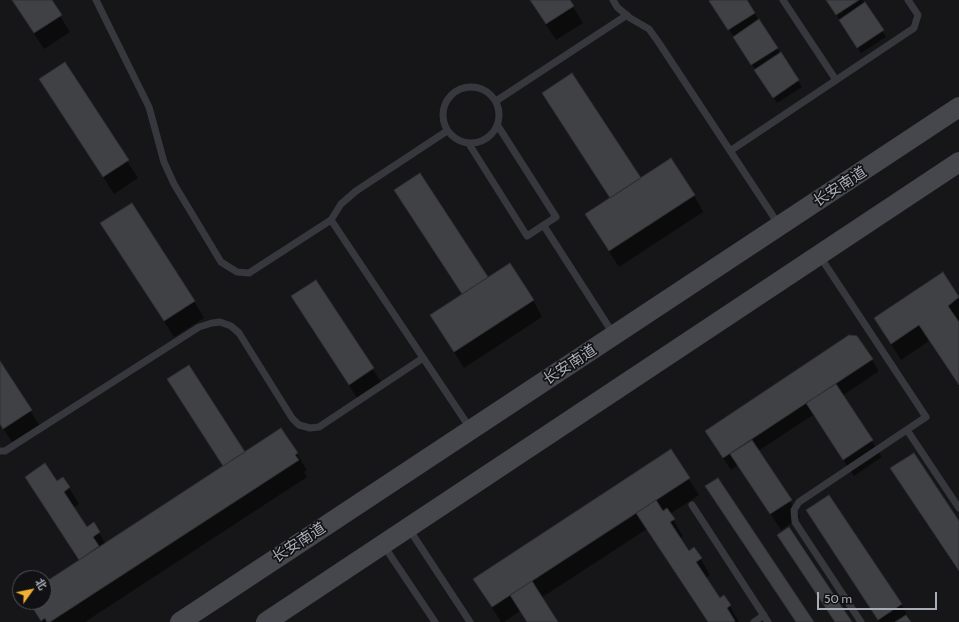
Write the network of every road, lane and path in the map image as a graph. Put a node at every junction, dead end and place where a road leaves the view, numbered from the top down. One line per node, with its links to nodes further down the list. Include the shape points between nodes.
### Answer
1 (96, 0): 14 (lane, via 149,107 164,162 174,184 221,262 237,272 249,273)
2 (613, 0): 5 (lane)
3 (783, 0): 6 (lane)
4 (908, 0): 6 (lane, via 918,15 918,23 914,28)
5 (627, 15): 7 (lane); 12 (lane, via 649,29)
6 (836, 80): 12 (lane)
7 (496, 101): 9 (lane, via 500,116); 10 (lane, via 477,87 461,89 454,93 448,99 443,115)
8 (959, 107): 16 (main road, 长安南道)
9 (498, 126): 11 (lane, via 484,141); 15 (lane, via 556,217)
10 (447, 131): 11 (lane, via 460,142); 14 (lane, via 356,191 341,204)
11 (469, 144): 15 (lane, via 527,236)
12 (730, 151): 16 (lane)
13 (959, 162): 17 (main road)
14 (331, 220): 19 (lane)
15 (544, 226): 18 (lane)
16 (780, 226): 18 (main road, 长安南道)
17 (819, 255): 21 (lane, via 926,417); 25 (main road)
18 (614, 336): 20 (main road, 长安南道)
19 (423, 358): 20 (lane); 22 (lane, via 319,427 310,428 299,425 292,418 238,333 231,326 220,322 212,323 199,327 5,451)
20 (471, 430): 28 (main road, 长安南道)
21 (907, 430): 24 (lane); 34 (lane, via 798,502 794,510 795,522)
22 (0, 451)
23 (692, 505): 27 (lane)
24 (959, 508)
25 (408, 528): 26 (main road); 31 (lane)
26 (383, 545): 29 (main road); 30 (lane)
27 (764, 615): 32 (lane); 33 (lane)
28 (180, 622)
29 (266, 622)
30 (435, 622)
31 (470, 622)
32 (754, 622)
33 (768, 622)
34 (861, 622)

